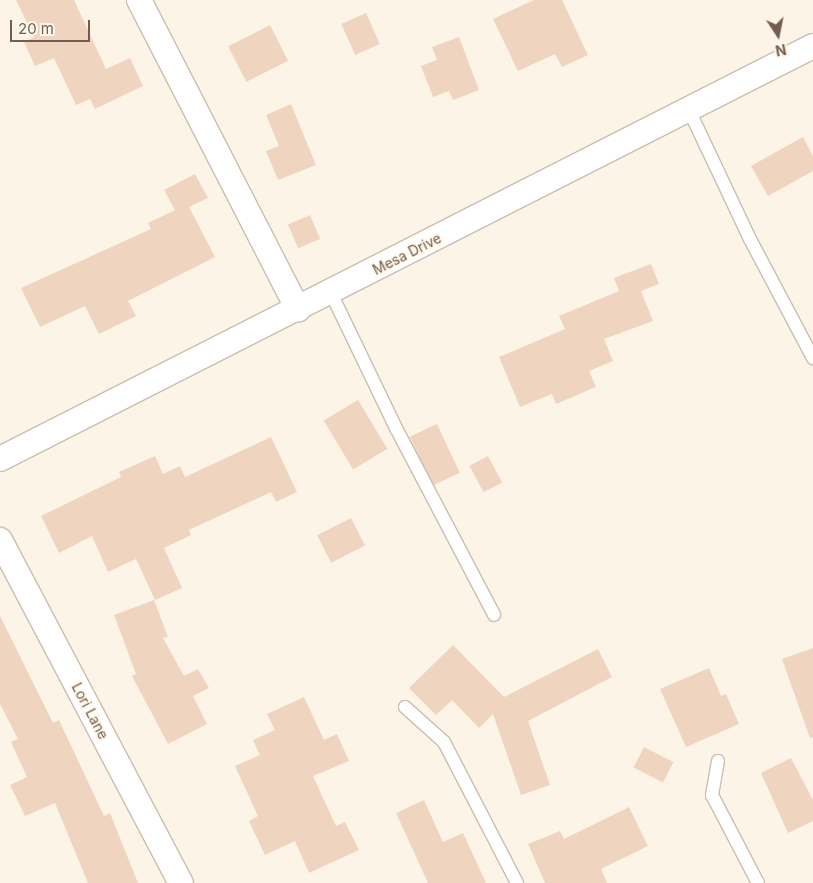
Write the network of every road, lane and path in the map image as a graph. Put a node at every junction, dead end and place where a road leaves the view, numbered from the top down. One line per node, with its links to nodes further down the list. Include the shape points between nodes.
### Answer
1 (139, 0): 5 (street)
2 (813, 46): 3 (street, Mesa Drive)
3 (689, 110): 4 (street, Mesa Drive); 6 (lane, via 750,239)
4 (331, 293): 5 (street, Mesa Drive); 9 (lane, via 396,428)
5 (298, 310): 7 (street, Mesa Drive)
6 (813, 358)
7 (0, 459)
8 (0, 540): 12 (street, Lori Lane)
9 (494, 615)
10 (405, 707): 13 (lane, via 444,742)
11 (718, 761): 14 (lane, via 712,795)
12 (181, 883)
13 (517, 883)
14 (758, 883)

